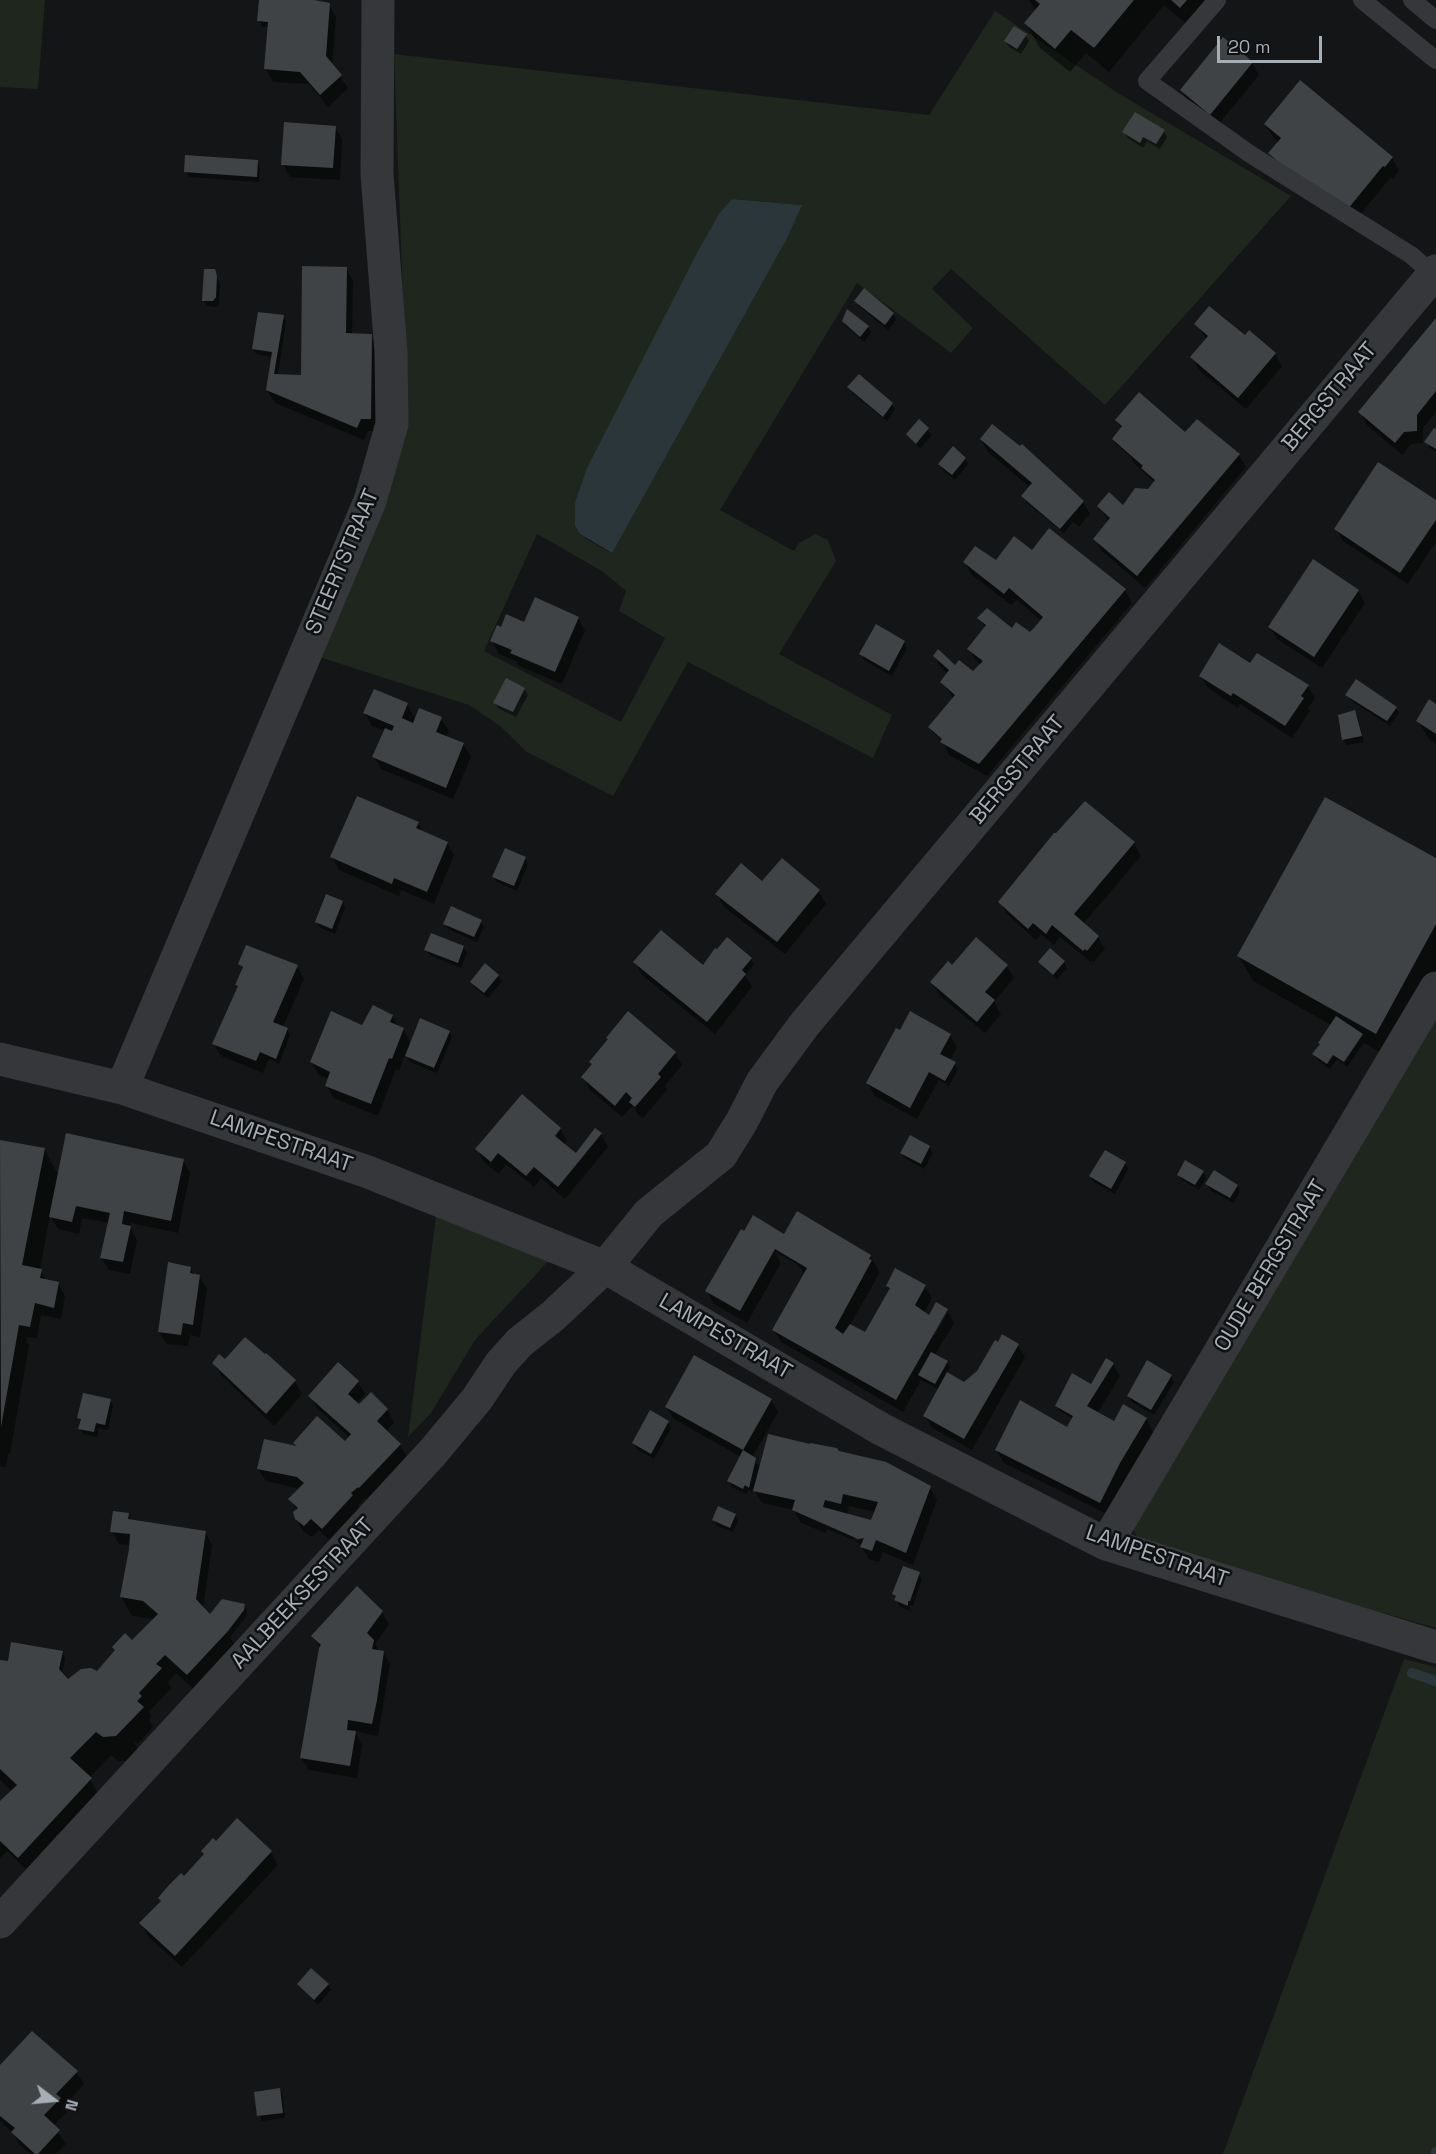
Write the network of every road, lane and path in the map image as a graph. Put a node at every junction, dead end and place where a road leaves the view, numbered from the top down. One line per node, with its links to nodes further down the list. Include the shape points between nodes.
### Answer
1 (378, 0): 10 (street, STEERTSTRAAT, via 377,174 391,352 392,424 370,501)
2 (1217, 0): 7 (lane, via 1147,81 1250,154)
3 (1362, 0): 6 (lane)
4 (1412, 0): 5 (lane)
5 (1436, 20)
6 (1436, 60)
7 (1435, 272): 11 (street, BERGSTRAAT, via 804,1025 762,1082 721,1155 649,1213)
8 (1436, 988): 12 (street, OUDE BERGSTRAAT)
9 (0, 1059): 10 (street, LAMPESTRAAT)
10 (122, 1088): 11 (street, LAMPESTRAAT, via 368,1172)
11 (604, 1267): 12 (street, LAMPESTRAAT, via 881,1429); 14 (street, AALBEEKSESTRAAT, via 520,1342 433,1452)
12 (1106, 1545): 13 (street, LAMPESTRAAT)
13 (1436, 1647)
14 (0, 1922)

